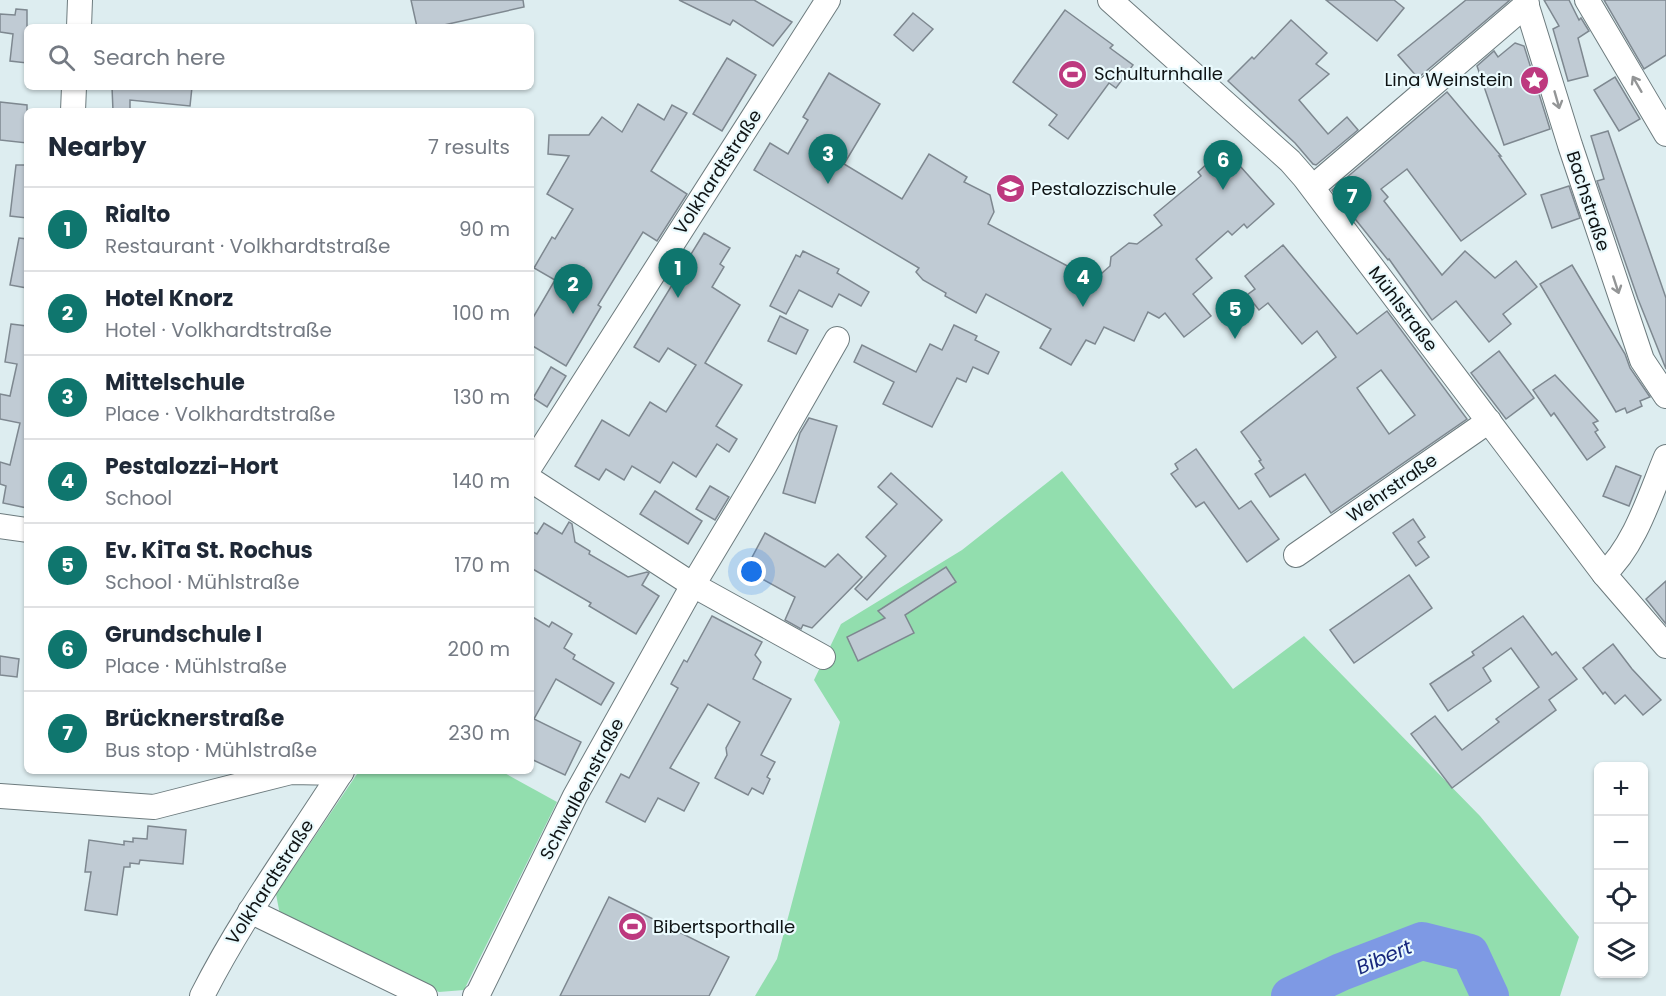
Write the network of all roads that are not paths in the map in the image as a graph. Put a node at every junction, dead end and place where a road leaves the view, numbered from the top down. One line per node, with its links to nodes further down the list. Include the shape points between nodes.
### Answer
1 (81, 0): 6 (street)
2 (828, 0): 15 (street, Volkhardtstraße)
3 (1110, 0): 10 (street, Mühlstraße, via 1290,161)
4 (1587, 0): 9 (street, one-way to 4)
5 (1526, 2): 10 (street); 12 (street, Bachstraße, one-way to 12, via 1642,360)
6 (79, 24)
7 (74, 90): 8 (street)
8 (73, 108)
9 (1666, 134)
10 (1313, 187): 13 (street, Mühlstraße)
11 (837, 339): 21 (street, Schwalbenstraße)
12 (1666, 396)
13 (1488, 421): 19 (street, Wehrstraße); 20 (street, Mühlstraße)
14 (1666, 457): 20 (street, via 1629,544)
15 (534, 460)
16 (534, 482): 21 (street)
17 (0, 526): 18 (street)
18 (24, 530)
19 (1296, 555)
20 (1604, 574): 22 (street, Mühlstraße)
21 (693, 585): 23 (street); 30 (street, Schwalbenstraße, via 576,796)
22 (1666, 646)
23 (823, 657)
24 (283, 774): 26 (street, via 154,807)
25 (340, 774): 27 (street, Volkhardtstraße)
26 (0, 796)
27 (250, 911): 28 (street, Volkhardtstraße); 29 (street)
28 (202, 996)
29 (425, 996)
30 (475, 996)

